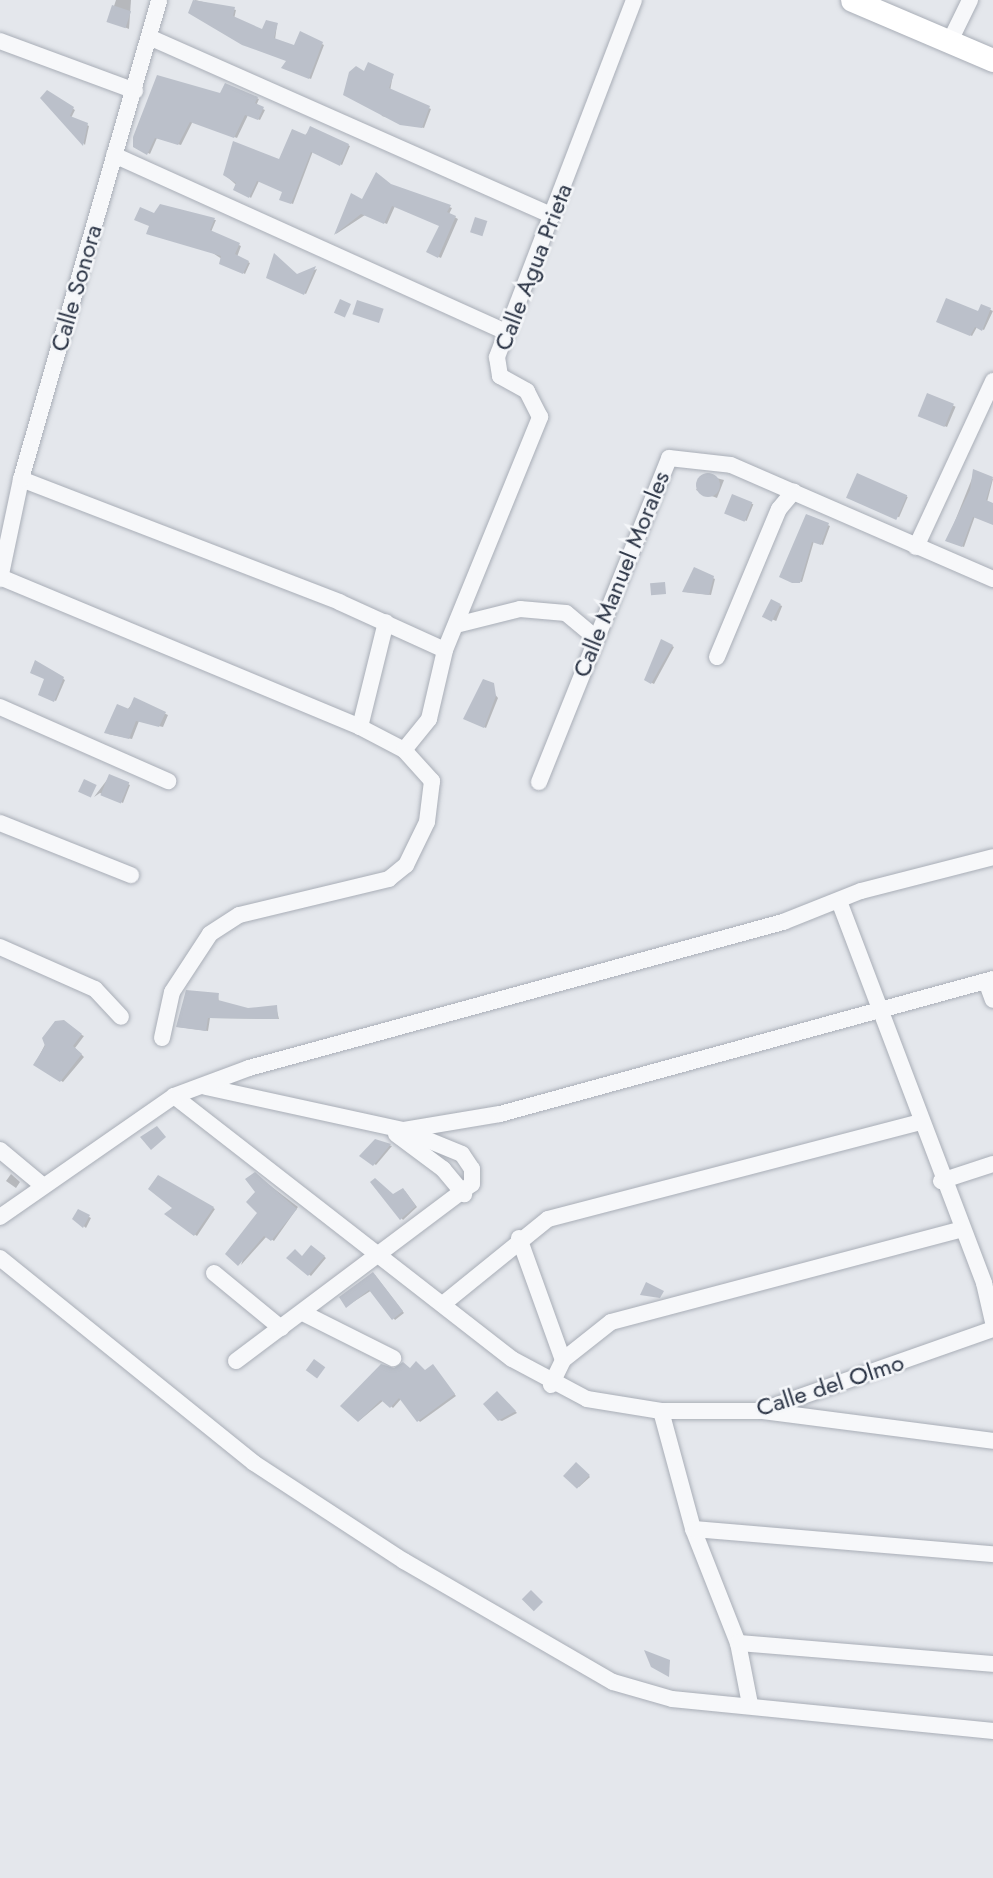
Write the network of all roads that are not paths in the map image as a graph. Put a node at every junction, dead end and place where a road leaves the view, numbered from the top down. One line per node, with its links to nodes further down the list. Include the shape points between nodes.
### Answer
1 (159, 0): 5 (street, Calle Sonora)
2 (634, 0): 11 (street, Calle Agua Prieta)
3 (852, 0): 7 (main road)
4 (970, 0): 7 (street)
5 (149, 37): 9 (street, Calle Sonora); 11 (street)
6 (0, 41): 9 (street)
7 (950, 41): 8 (main road)
8 (993, 60)
9 (135, 92): 10 (street, Calle Sonora)
10 (114, 155): 12 (street); 14 (street, Calle Sonora)
11 (552, 216): 12 (street, Calle Agua Prieta)
12 (506, 332): 20 (street, Calle Agua Prieta, via 497,357 500,376 527,391 540,417)
13 (993, 381): 16 (street)
14 (21, 479): 17 (street, Calle Sonora); 19 (street)
15 (794, 491): 16 (street, Calle Manuel Morales); 21 (street, Calle Manuel Morales, via 716,459 669,458); 23 (street, via 779,509)
16 (916, 547): 18 (street, Calle Manuel Morales)
17 (0, 578): 25 (street)
18 (993, 579)
19 (386, 622): 22 (street); 25 (street)
20 (456, 625): 21 (street, via 520,609 555,612 582,622); 22 (street, Calle Agua Prieta)
21 (595, 637): 28 (street, Calle Manuel Morales)
22 (445, 650): 26 (street, Calle Agua Prieta, via 429,719)
23 (717, 657)
24 (0, 707): 27 (street)
25 (360, 727): 26 (street)
26 (404, 750): 38 (street, via 432,780 427,822 406,865 389,879 239,915 210,934 172,992)
27 (169, 781)
28 (539, 782)
29 (0, 823): 31 (street)
30 (993, 857): 32 (street)
31 (131, 875)
32 (839, 901): 36 (street); 39 (street)
33 (0, 947): 37 (street, via 95,989)
34 (990, 980): 35 (street); 36 (street)
35 (993, 1000)
36 (883, 1011): 41 (street); 43 (street, via 500,1114)
37 (121, 1017)
38 (162, 1038)
39 (203, 1086): 40 (street); 42 (street)
40 (174, 1096): 47 (street); 52 (street, Calle del Olmo)
41 (920, 1122): 46 (street); 51 (street, via 625,1194 548,1219)
42 (387, 1128): 43 (street); 48 (street, via 443,1169)
43 (404, 1130): 48 (street, via 462,1154 472,1169)
44 (0, 1150): 47 (street)
45 (993, 1164): 46 (street)
46 (942, 1181): 50 (street)
47 (42, 1185): 49 (street)
48 (464, 1194): 52 (street)
49 (0, 1217)
50 (959, 1230): 55 (street); 62 (street, via 611,1322)
51 (519, 1238): 56 (street); 62 (street)
52 (381, 1252): 56 (street, Calle del Olmo); 57 (street)
53 (0, 1258): 72 (street, via 254,1463 404,1560 613,1682 672,1699)
54 (214, 1273): 59 (street)
55 (988, 1281): 58 (street)
56 (443, 1304): 64 (street, Calle del Olmo)
57 (303, 1314): 59 (street); 61 (street)
58 (993, 1322)
59 (281, 1328): 63 (street)
60 (993, 1329): 66 (street, Calle del Olmo)
61 (393, 1358)
62 (563, 1360): 64 (street)
63 (236, 1361)
64 (551, 1385): 65 (street, Calle del Olmo, via 587,1399)
65 (661, 1411): 66 (street, Calle del Olmo); 68 (street)
66 (760, 1411): 67 (street)
67 (993, 1441)
68 (693, 1529): 69 (street); 70 (street)
69 (993, 1554)
70 (738, 1643): 71 (street); 72 (street)
71 (993, 1664)
72 (750, 1704): 73 (street)
73 (993, 1731)

